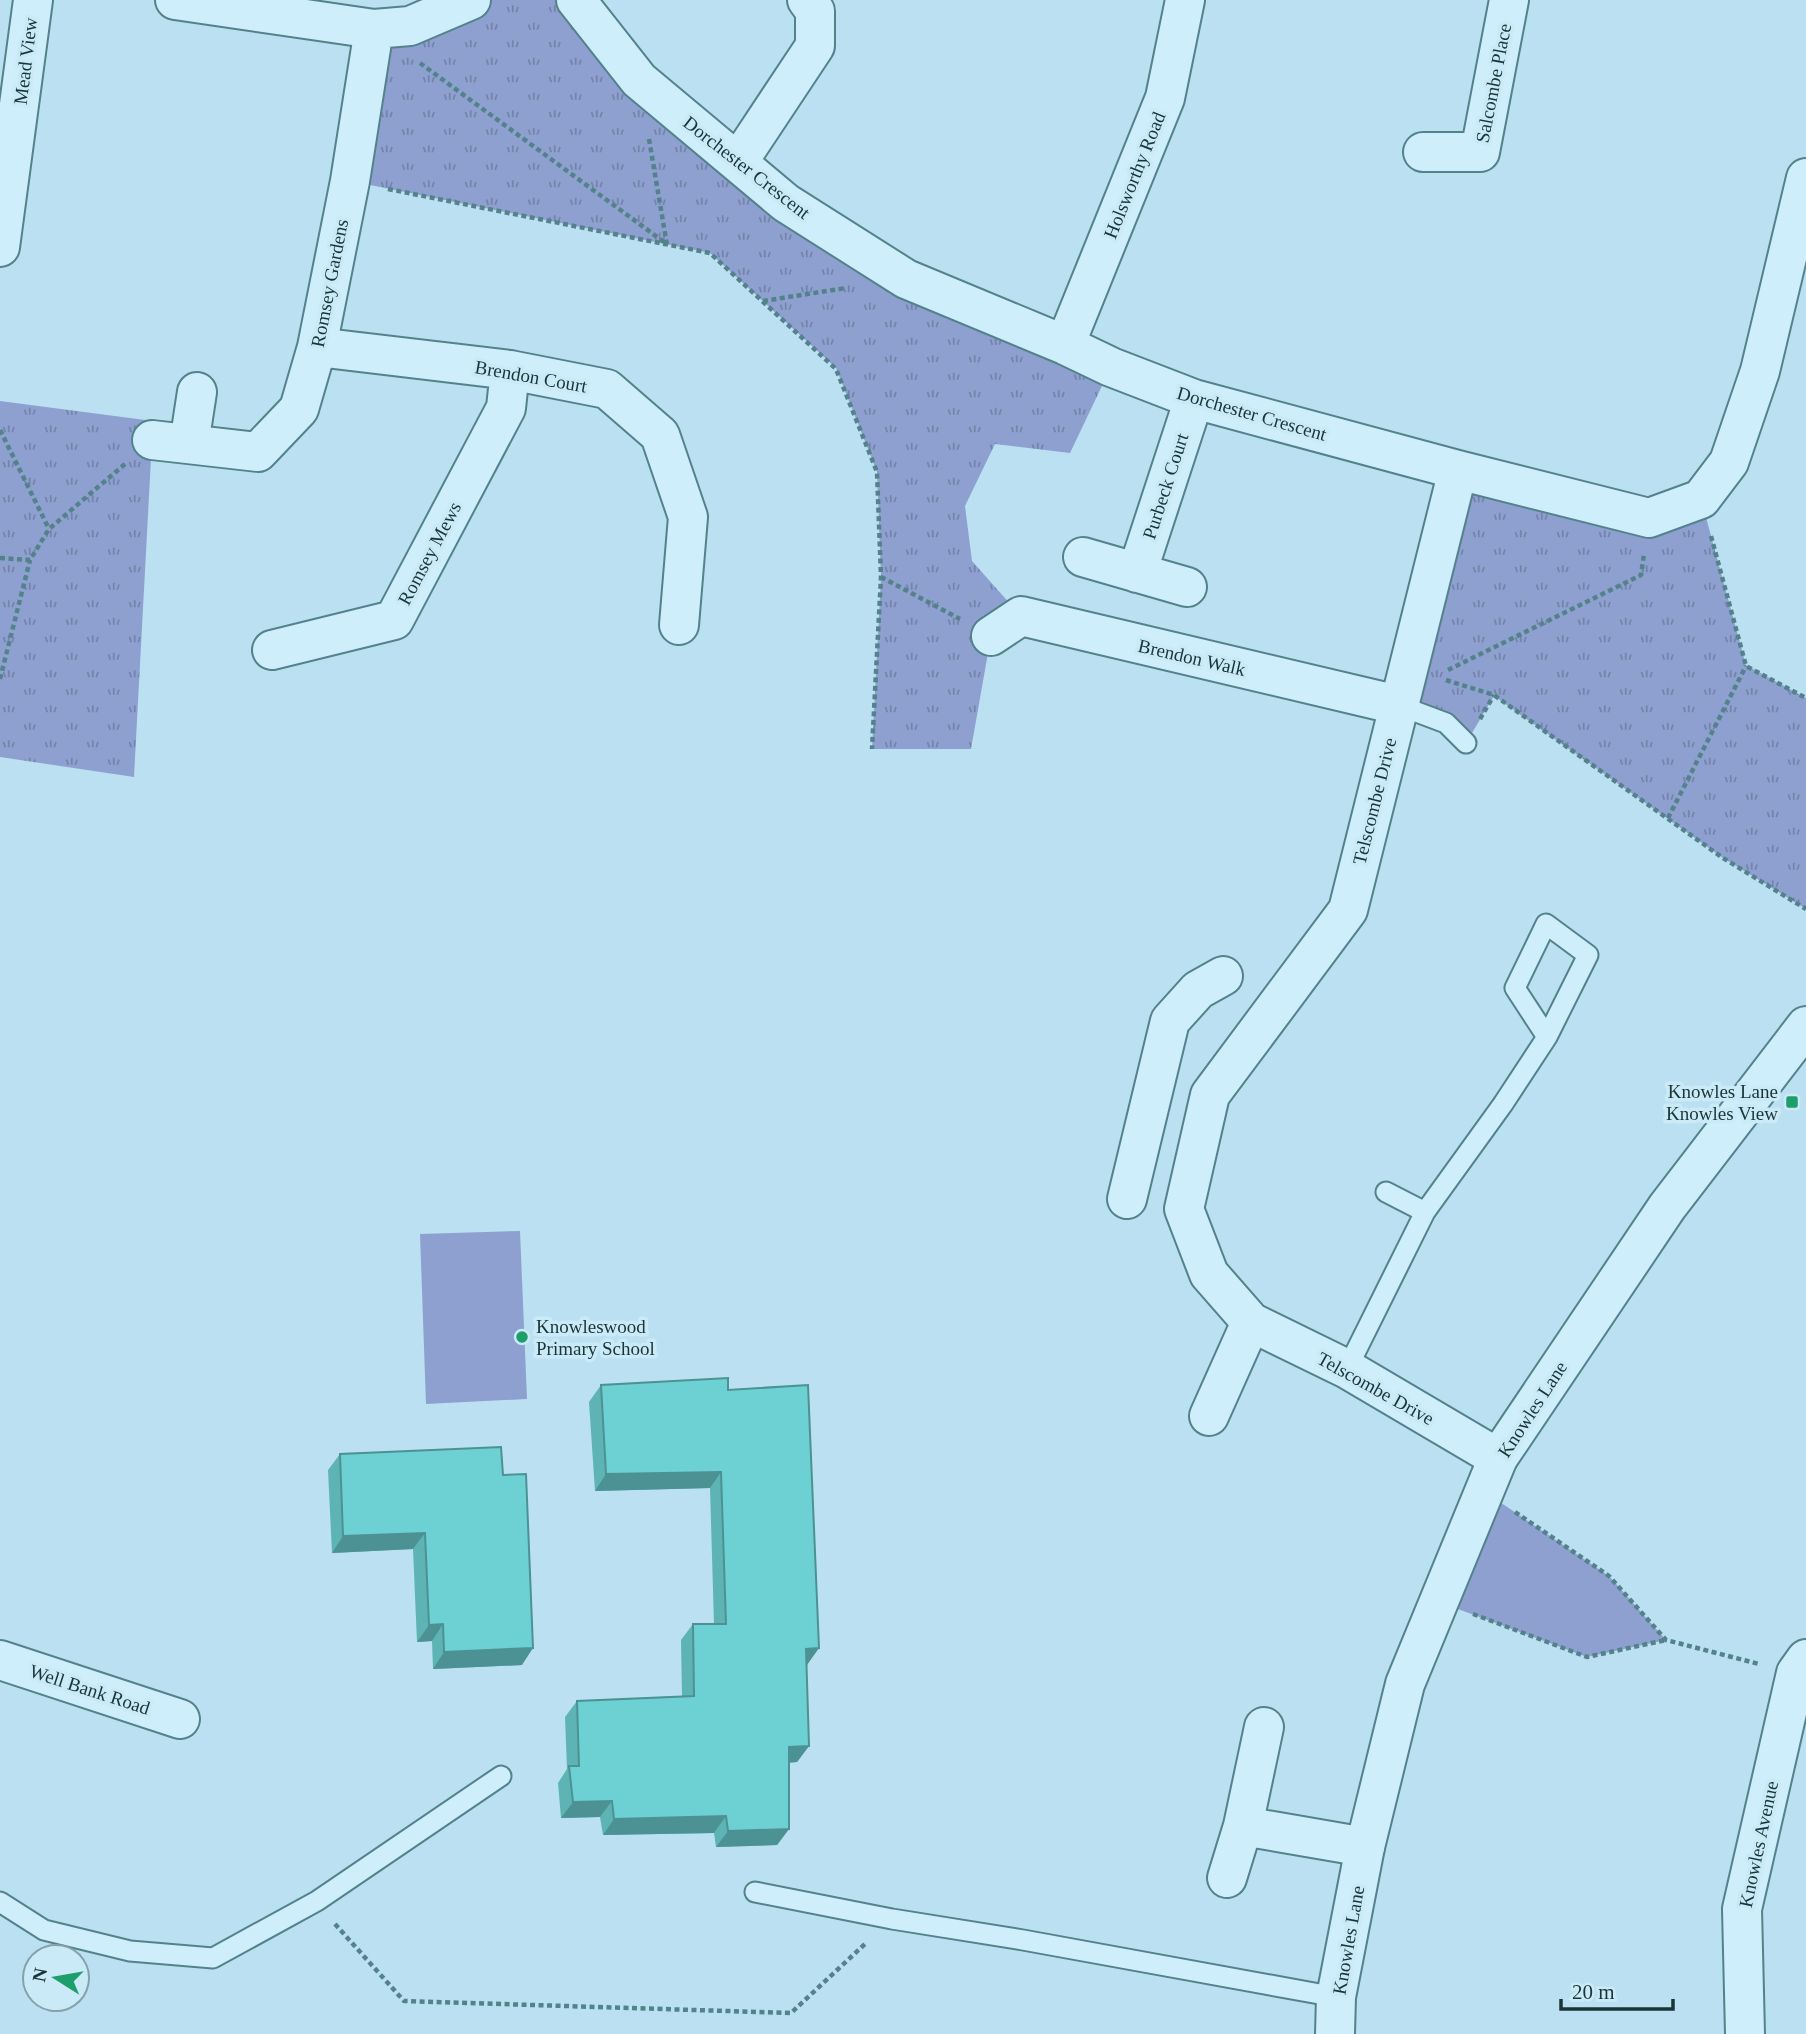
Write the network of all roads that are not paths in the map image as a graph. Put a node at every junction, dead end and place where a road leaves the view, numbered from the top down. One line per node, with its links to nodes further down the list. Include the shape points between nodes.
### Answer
1 (33, 0): 11 (street, Mead View)
2 (175, 0): 8 (street)
3 (471, 0): 8 (street, via 410,26)
4 (576, 0): 10 (street, Dorchester Crescent, via 639,80)
5 (807, 0): 10 (street, via 815,11 816,46)
6 (1185, 0): 14 (street, Holsworthy Road, via 1165,98)
7 (1509, 0): 9 (street, Salcombe Place, via 1480,152)
8 (373, 29): 15 (street, Romsey Gardens, via 350,181)
9 (1423, 152)
10 (738, 162): 14 (street, Dorchester Crescent, via 786,203 906,279)
11 (5, 178): 13 (street, Mead View)
12 (1806, 178): 21 (street, Dorchester Crescent, via 1760,372 1729,462 1701,499 1649,518)
13 (0, 247)
14 (1065, 345): 18 (street, Dorchester Crescent)
15 (317, 348): 16 (street, Brendon Court); 20 (street, Romsey Gardens, via 299,410 258,452)
16 (510, 370): 25 (street, Brendon Court, via 607,389 660,435 688,517); 27 (street, Romsey Mews, via 506,408 394,620)
17 (197, 392): 20 (street)
18 (1194, 399): 21 (street, Dorchester Crescent); 23 (street, Purbeck Court)
19 (152, 440): 20 (street, Romsey Gardens)
20 (189, 444)
21 (1458, 470): 28 (street, Telscombe Drive, via 1421,672)
22 (1083, 557): 23 (street)
23 (1137, 573): 24 (street)
24 (1187, 586)
25 (679, 625)
26 (991, 636): 28 (street, Brendon Walk, via 1021,616)
27 (272, 650)
28 (1398, 705): 29 (lane, via 1446,723); 34 (street, Telscombe Drive, via 1348,910)
29 (1466, 743)
30 (1223, 976): 33 (street, via 1198,990 1170,1021)
31 (1806, 1026): 41 (street, Knowles Lane, via 1668,1207)
32 (1547, 1037): 32 (lane, via 1588,955 1546,924 1515,988); 37 (lane)
33 (1156, 1079): 34 (street); 36 (street)
34 (1210, 1095): 38 (street, Telscombe Drive, via 1184,1209 1209,1274)
35 (1386, 1192): 37 (lane)
36 (1127, 1199)
37 (1425, 1212): 39 (lane)
38 (1251, 1322): 39 (street, Telscombe Drive); 40 (street)
39 (1347, 1369): 41 (street, Telscombe Drive)
40 (1209, 1416)
41 (1492, 1475): 48 (street, Knowles Lane, via 1405,1684)
42 (0, 1660): 44 (street, Well Bank Road)
43 (1801, 1666): 54 (street, Knowles Avenue, via 1742,1909)
44 (180, 1718)
45 (1264, 1727): 47 (street)
46 (501, 1776): 51 (lane, via 317,1901 214,1958 130,1951 44,1930)
47 (1243, 1826): 48 (street); 49 (street)
48 (1366, 1847): 52 (street, Knowles Lane)
49 (1227, 1878)
50 (755, 1892): 52 (lane)
51 (0, 1902)
52 (1336, 1997): 53 (street, Knowles Lane)
53 (1335, 2034)
54 (1745, 2034)

